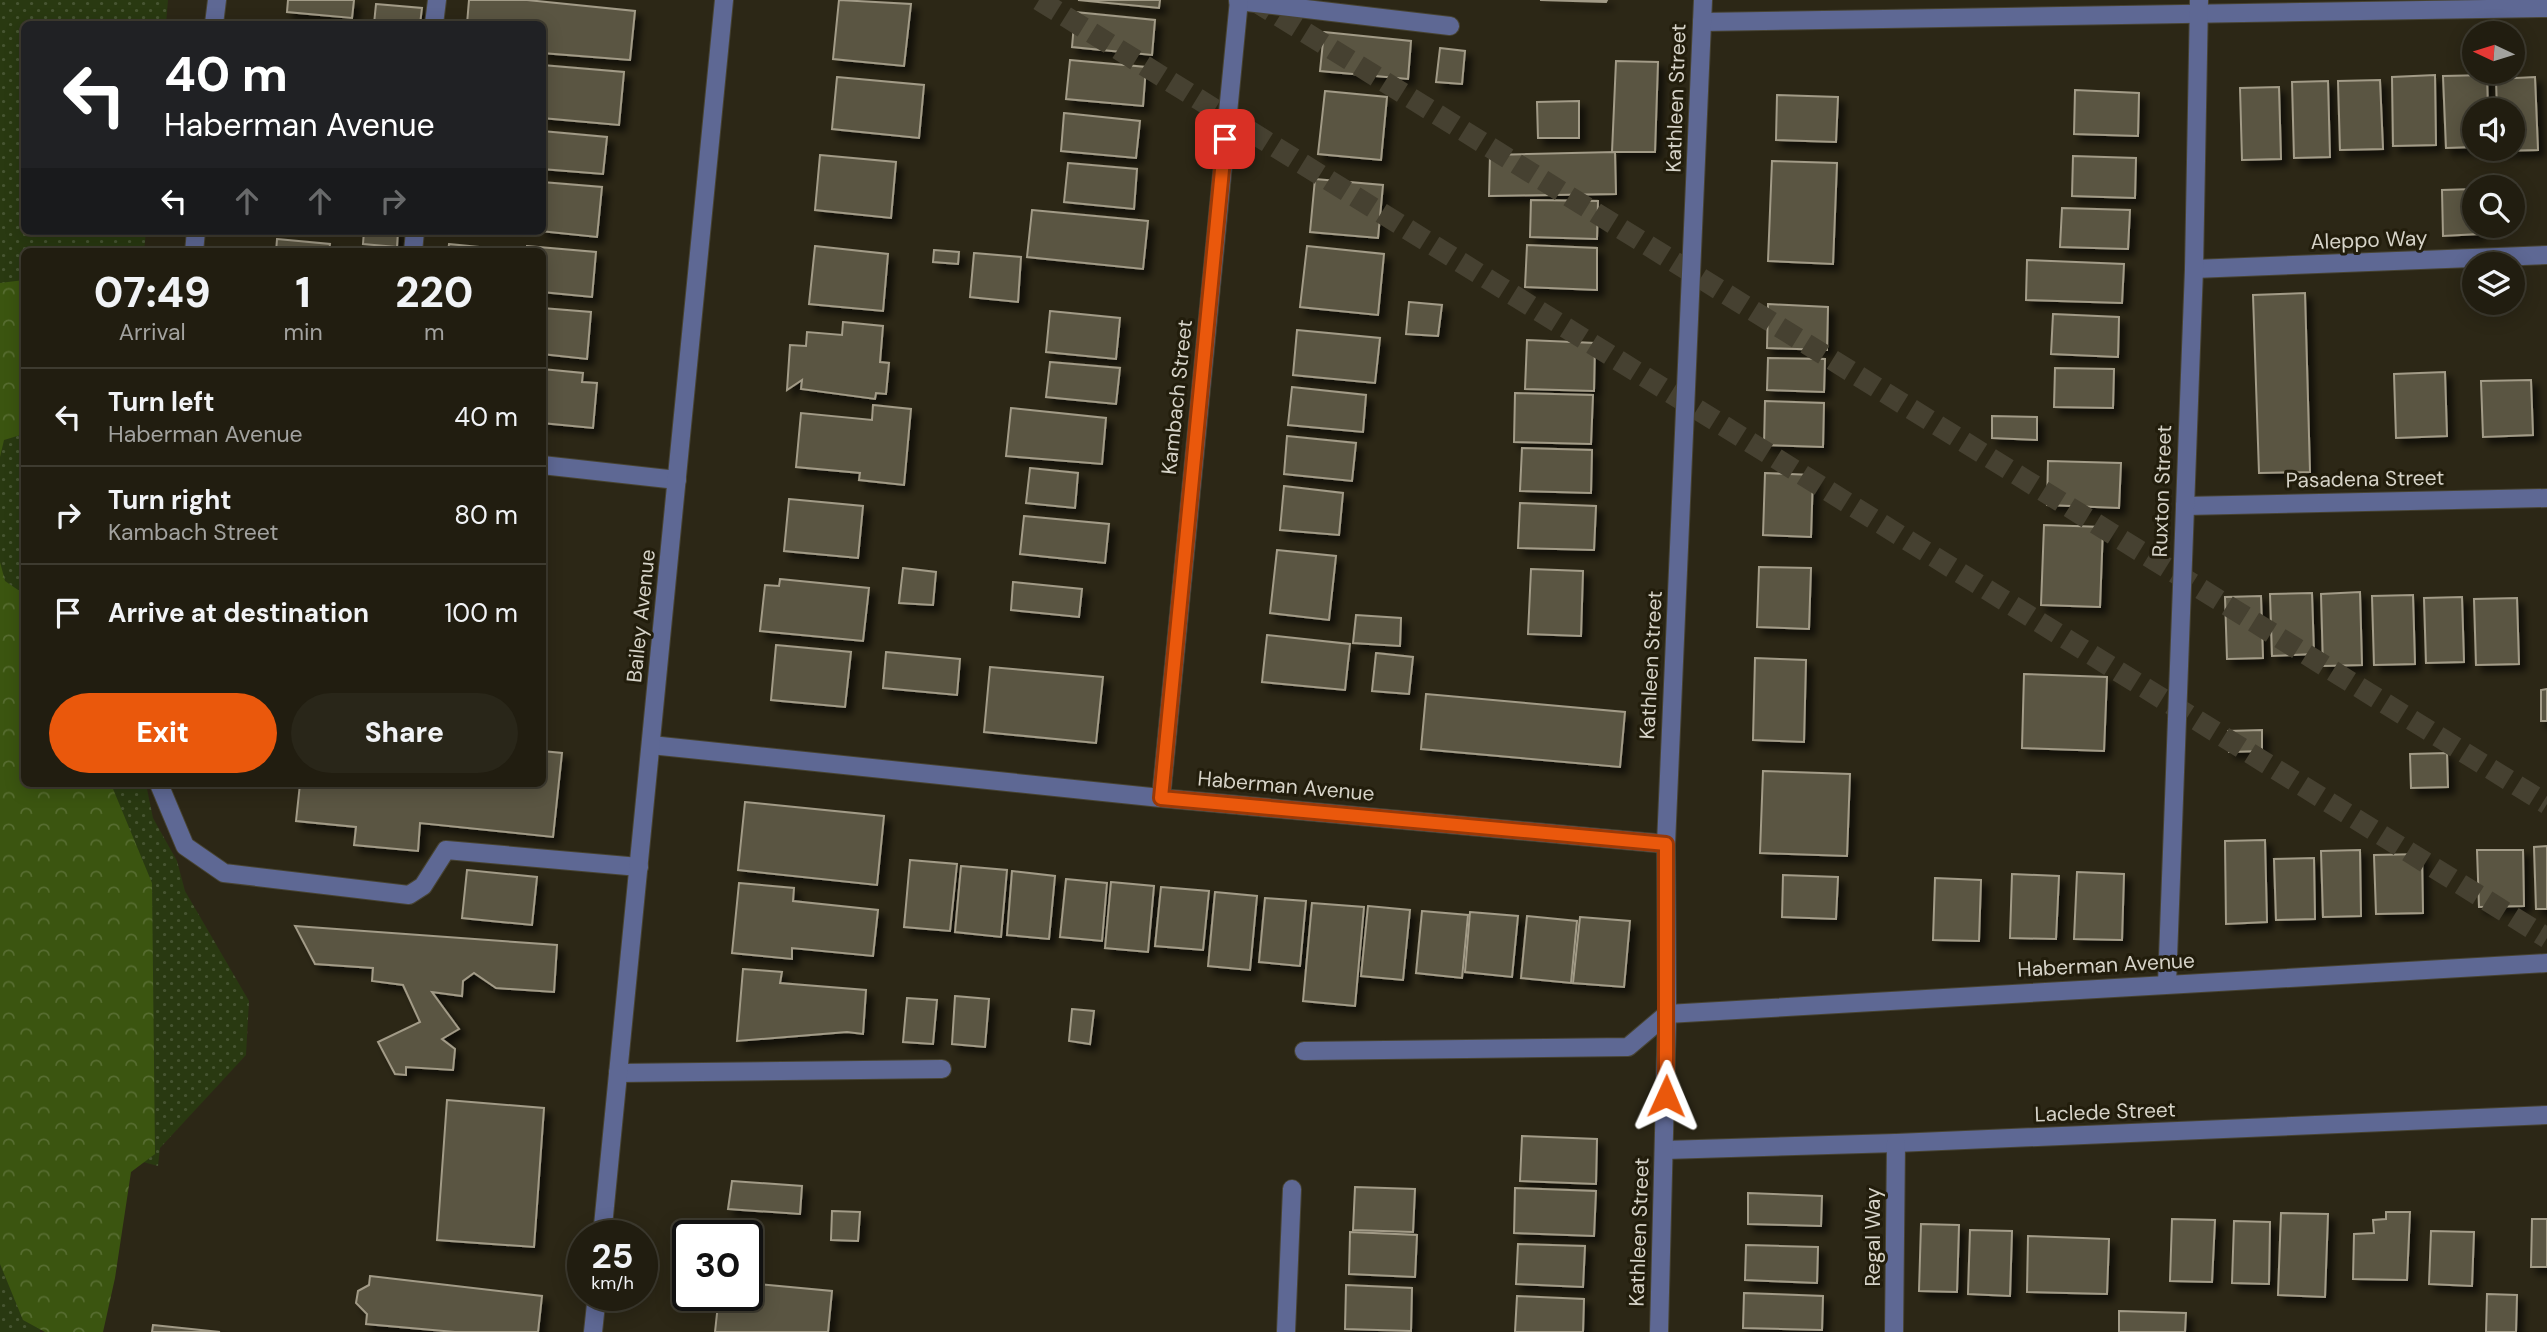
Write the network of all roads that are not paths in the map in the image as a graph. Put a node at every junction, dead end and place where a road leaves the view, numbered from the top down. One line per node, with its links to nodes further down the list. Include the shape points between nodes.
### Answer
1 (217, 0): 8 (street)
2 (437, 0): 9 (street)
3 (724, 0): 15 (street, Bailey Avenue)
4 (1703, 0): 10 (street, Kathleen Street)
5 (1239, 1): 11 (street); 20 (street, Kambach Street)
6 (2198, 7): 7 (street); 10 (street); 13 (street, Ruxton Street)
7 (2547, 8)
8 (214, 21)
9 (434, 21)
10 (1702, 22): 21 (street, Kathleen Street)
11 (1450, 26)
12 (2547, 255): 13 (street, Aleppo Way)
13 (2194, 269): 17 (street, Ruxton Street)
14 (546, 465): 15 (street)
15 (677, 480): 18 (street, Bailey Avenue)
16 (2547, 498): 17 (street, Pasadena Street)
17 (2185, 506): 24 (street, Ruxton Street)
18 (651, 745): 20 (street, Haberman Avenue); 22 (street, Bailey Avenue)
19 (160, 787): 22 (street, via 185,846 224,873 409,895 423,886 446,850)
20 (1161, 798): 21 (street, Haberman Avenue)
21 (1666, 844): 25 (street, Kathleen Street)
22 (639, 867): 28 (street, Bailey Avenue)
23 (2547, 963): 24 (street, Haberman Avenue)
24 (2167, 984): 25 (street, Haberman Avenue)
25 (1667, 1014): 26 (street, via 1628,1048); 31 (street, Kathleen Street)
26 (1304, 1051)
27 (942, 1069): 28 (street)
28 (618, 1073): 33 (street, Bailey Avenue)
29 (2547, 1115): 30 (street, Laclede Street)
30 (1896, 1143): 31 (street, Laclede Street); 38 (street, Regal Way)
31 (1665, 1150): 37 (street, Kathleen Street)
32 (1292, 1189): 36 (street)
33 (604, 1220)
34 (595, 1311): 35 (street)
35 (593, 1332)
36 (1286, 1332)
37 (1659, 1332)
38 (1894, 1332)

